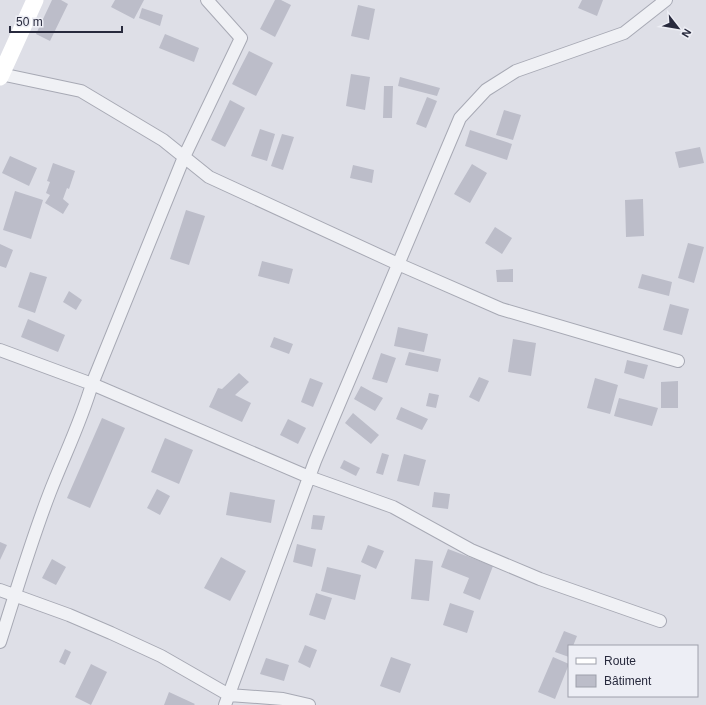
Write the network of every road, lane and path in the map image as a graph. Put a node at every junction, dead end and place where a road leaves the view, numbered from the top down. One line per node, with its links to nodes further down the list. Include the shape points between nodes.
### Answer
1 (35, 0): 4 (street)
2 (207, 0): 5 (street, via 241,38)
3 (666, 0): 6 (street, via 624,33 516,71 486,90 460,118)
4 (1, 76): 5 (street, via 81,91 163,140)
5 (184, 157): 6 (street, via 209,178); 9 (street)
6 (398, 264): 8 (street, via 502,309); 10 (street)
7 (0, 350): 9 (street)
8 (678, 361)
9 (92, 384): 10 (street); 12 (street, via 82,418 50,492)
10 (309, 477): 13 (street, via 392,507 471,550 533,576); 15 (street)
11 (0, 590): 12 (street)
12 (14, 596): 14 (street); 15 (street, via 69,615 161,656)
13 (660, 622)
14 (0, 642)
15 (227, 700): 16 (street, via 283,699)
16 (309, 705)

